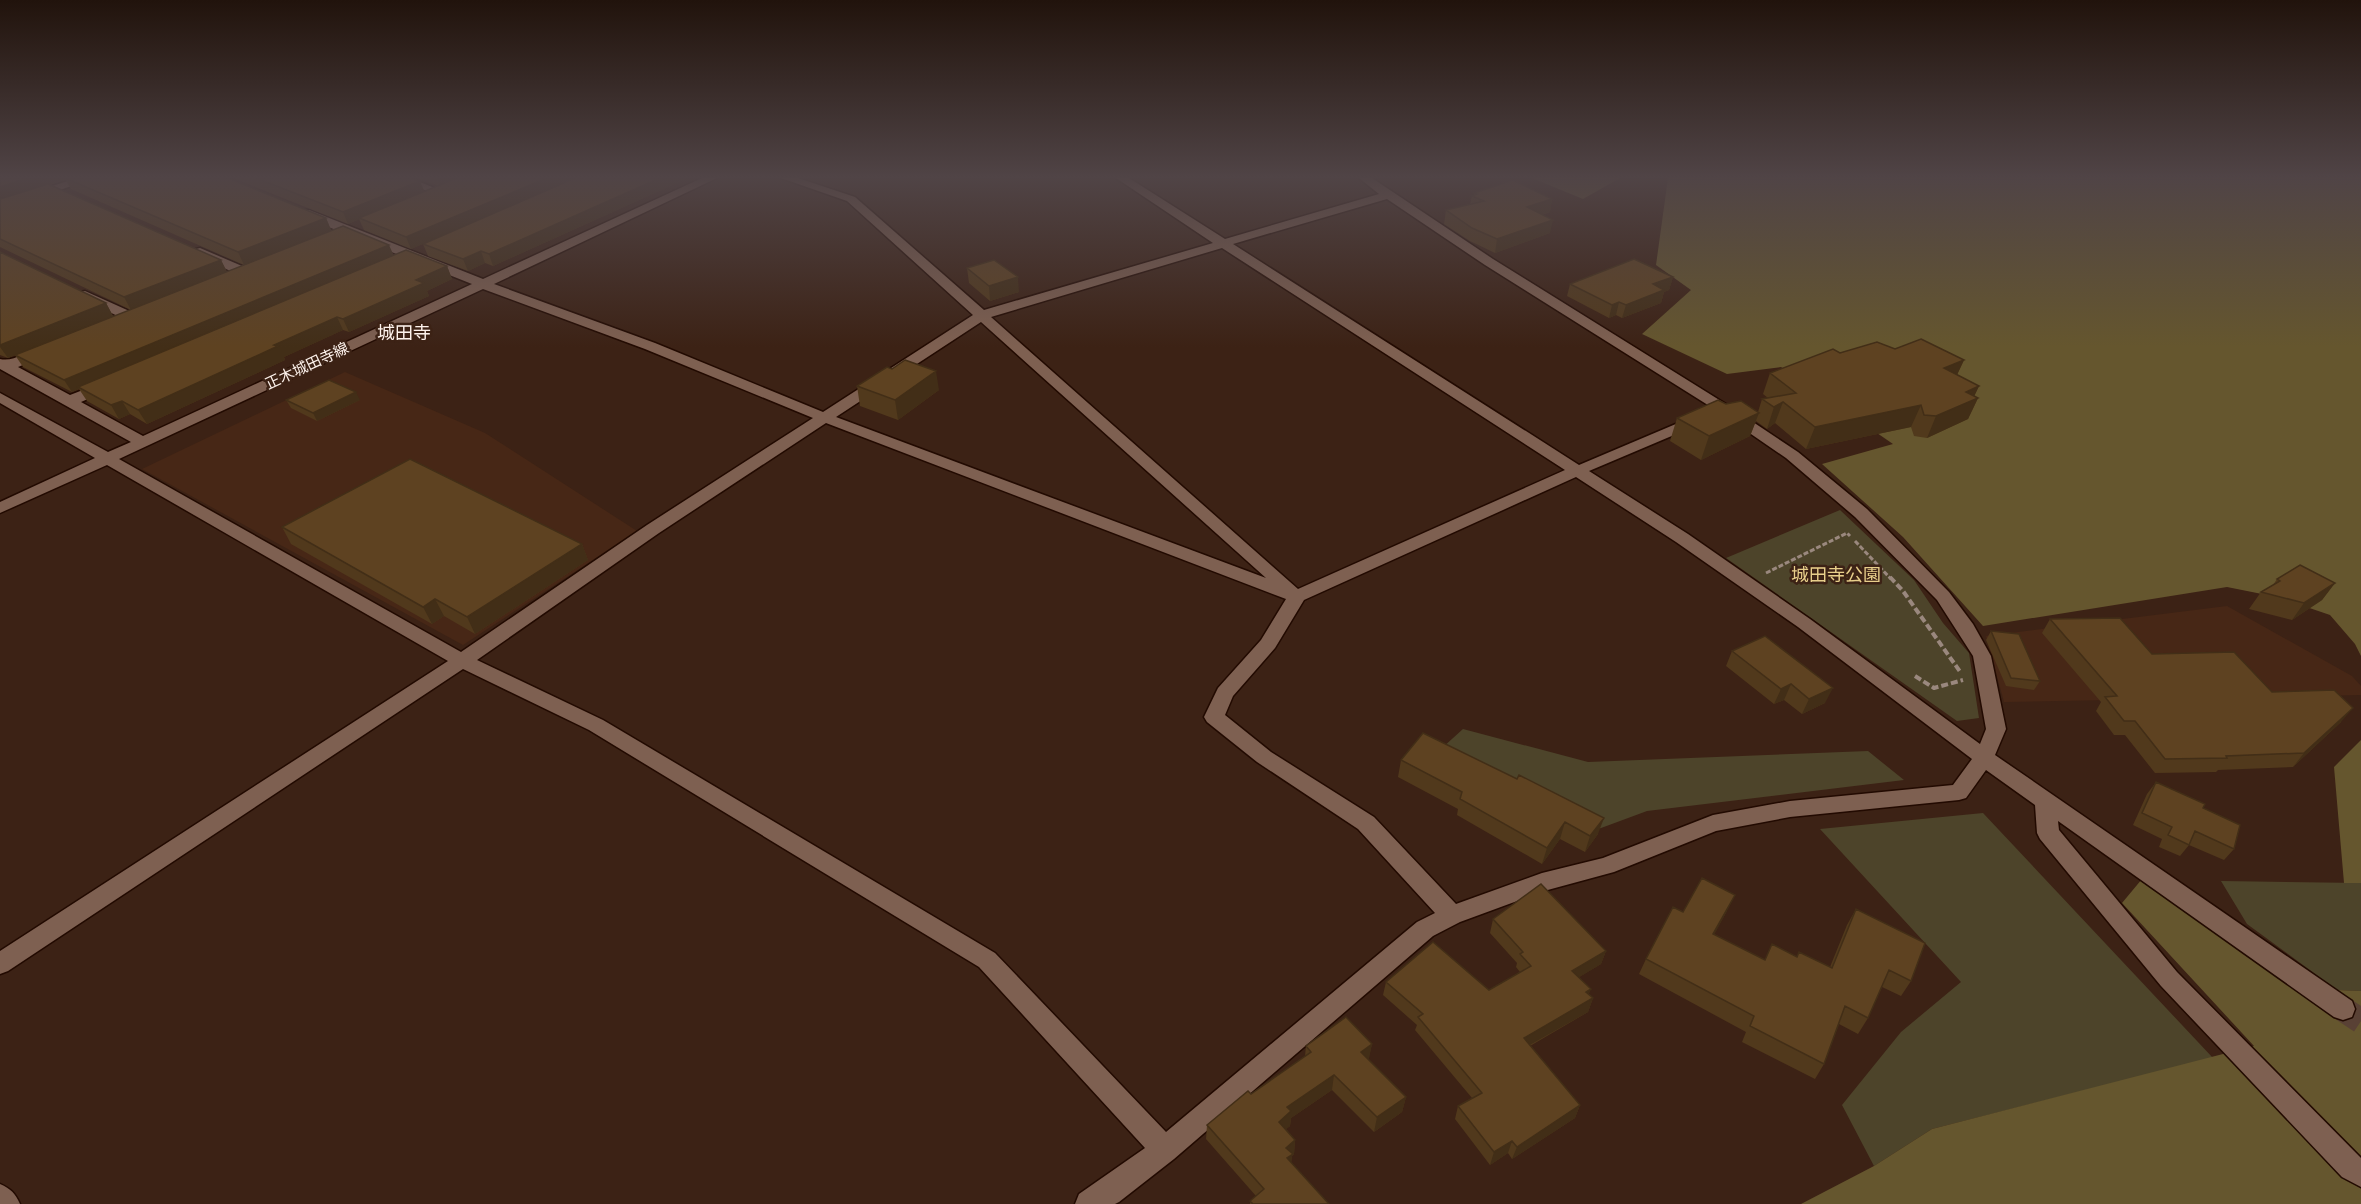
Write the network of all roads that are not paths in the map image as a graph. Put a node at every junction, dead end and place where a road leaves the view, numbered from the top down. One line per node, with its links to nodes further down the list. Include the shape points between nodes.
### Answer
1 (338, 234): 8 (street)
2 (358, 234): 12 (street)
3 (592, 234): 15 (street, 正木城田寺線)
4 (891, 234): 17 (street)
5 (1211, 234): 9 (street)
6 (1255, 234): 9 (street)
7 (1447, 234): 24 (street)
8 (327, 239)
9 (1225, 243): 17 (street); 28 (street)
10 (434, 247): 12 (street)
11 (192, 249): 14 (street, via 250,270)
12 (413, 256): 13 (street); 15 (street)
13 (392, 265)
14 (224, 280)
15 (485, 285): 25 (street, via 650,346); 26 (street, 正木城田寺線)
16 (70, 288): 18 (street, via 136,315)
17 (982, 315): 25 (street); 30 (street)
18 (110, 325)
19 (48, 350): 20 (street)
20 (3, 365): 23 (street)
21 (123, 378): 23 (street)
22 (0, 397): 27 (street)
23 (69, 401): 26 (street)
24 (1724, 409): 28 (street); 32 (street, via 1792,455 1861,513 1943,596 1982,656 1996,729)
25 (823, 417): 30 (street); 31 (street)
26 (143, 442): 27 (street, 正木城田寺線)
27 (106, 459): 29 (street, 正木城田寺線); 31 (street)
28 (1577, 471): 30 (street); 32 (street, via 1804,623)
29 (0, 508)
30 (1297, 596): 34 (street, via 1268,645 1225,693 1214,717 1264,757 1366,823)
31 (462, 661): 35 (street); 37 (street, via 596,725 987,960)
32 (1984, 758): 33 (street); 34 (street, via 1959,792 1790,809 1713,823 1606,866 1542,882)
33 (2045, 800): 36 (street); 38 (street, via 2048,833 2169,979)
34 (1452, 915): 37 (street, via 1425,929)
35 (0, 964)
36 (2343, 1009)
37 (1165, 1150): 41 (street)
38 (2361, 1174)
39 (0, 1198): 40 (street)
40 (6, 1204)
41 (1089, 1204)

